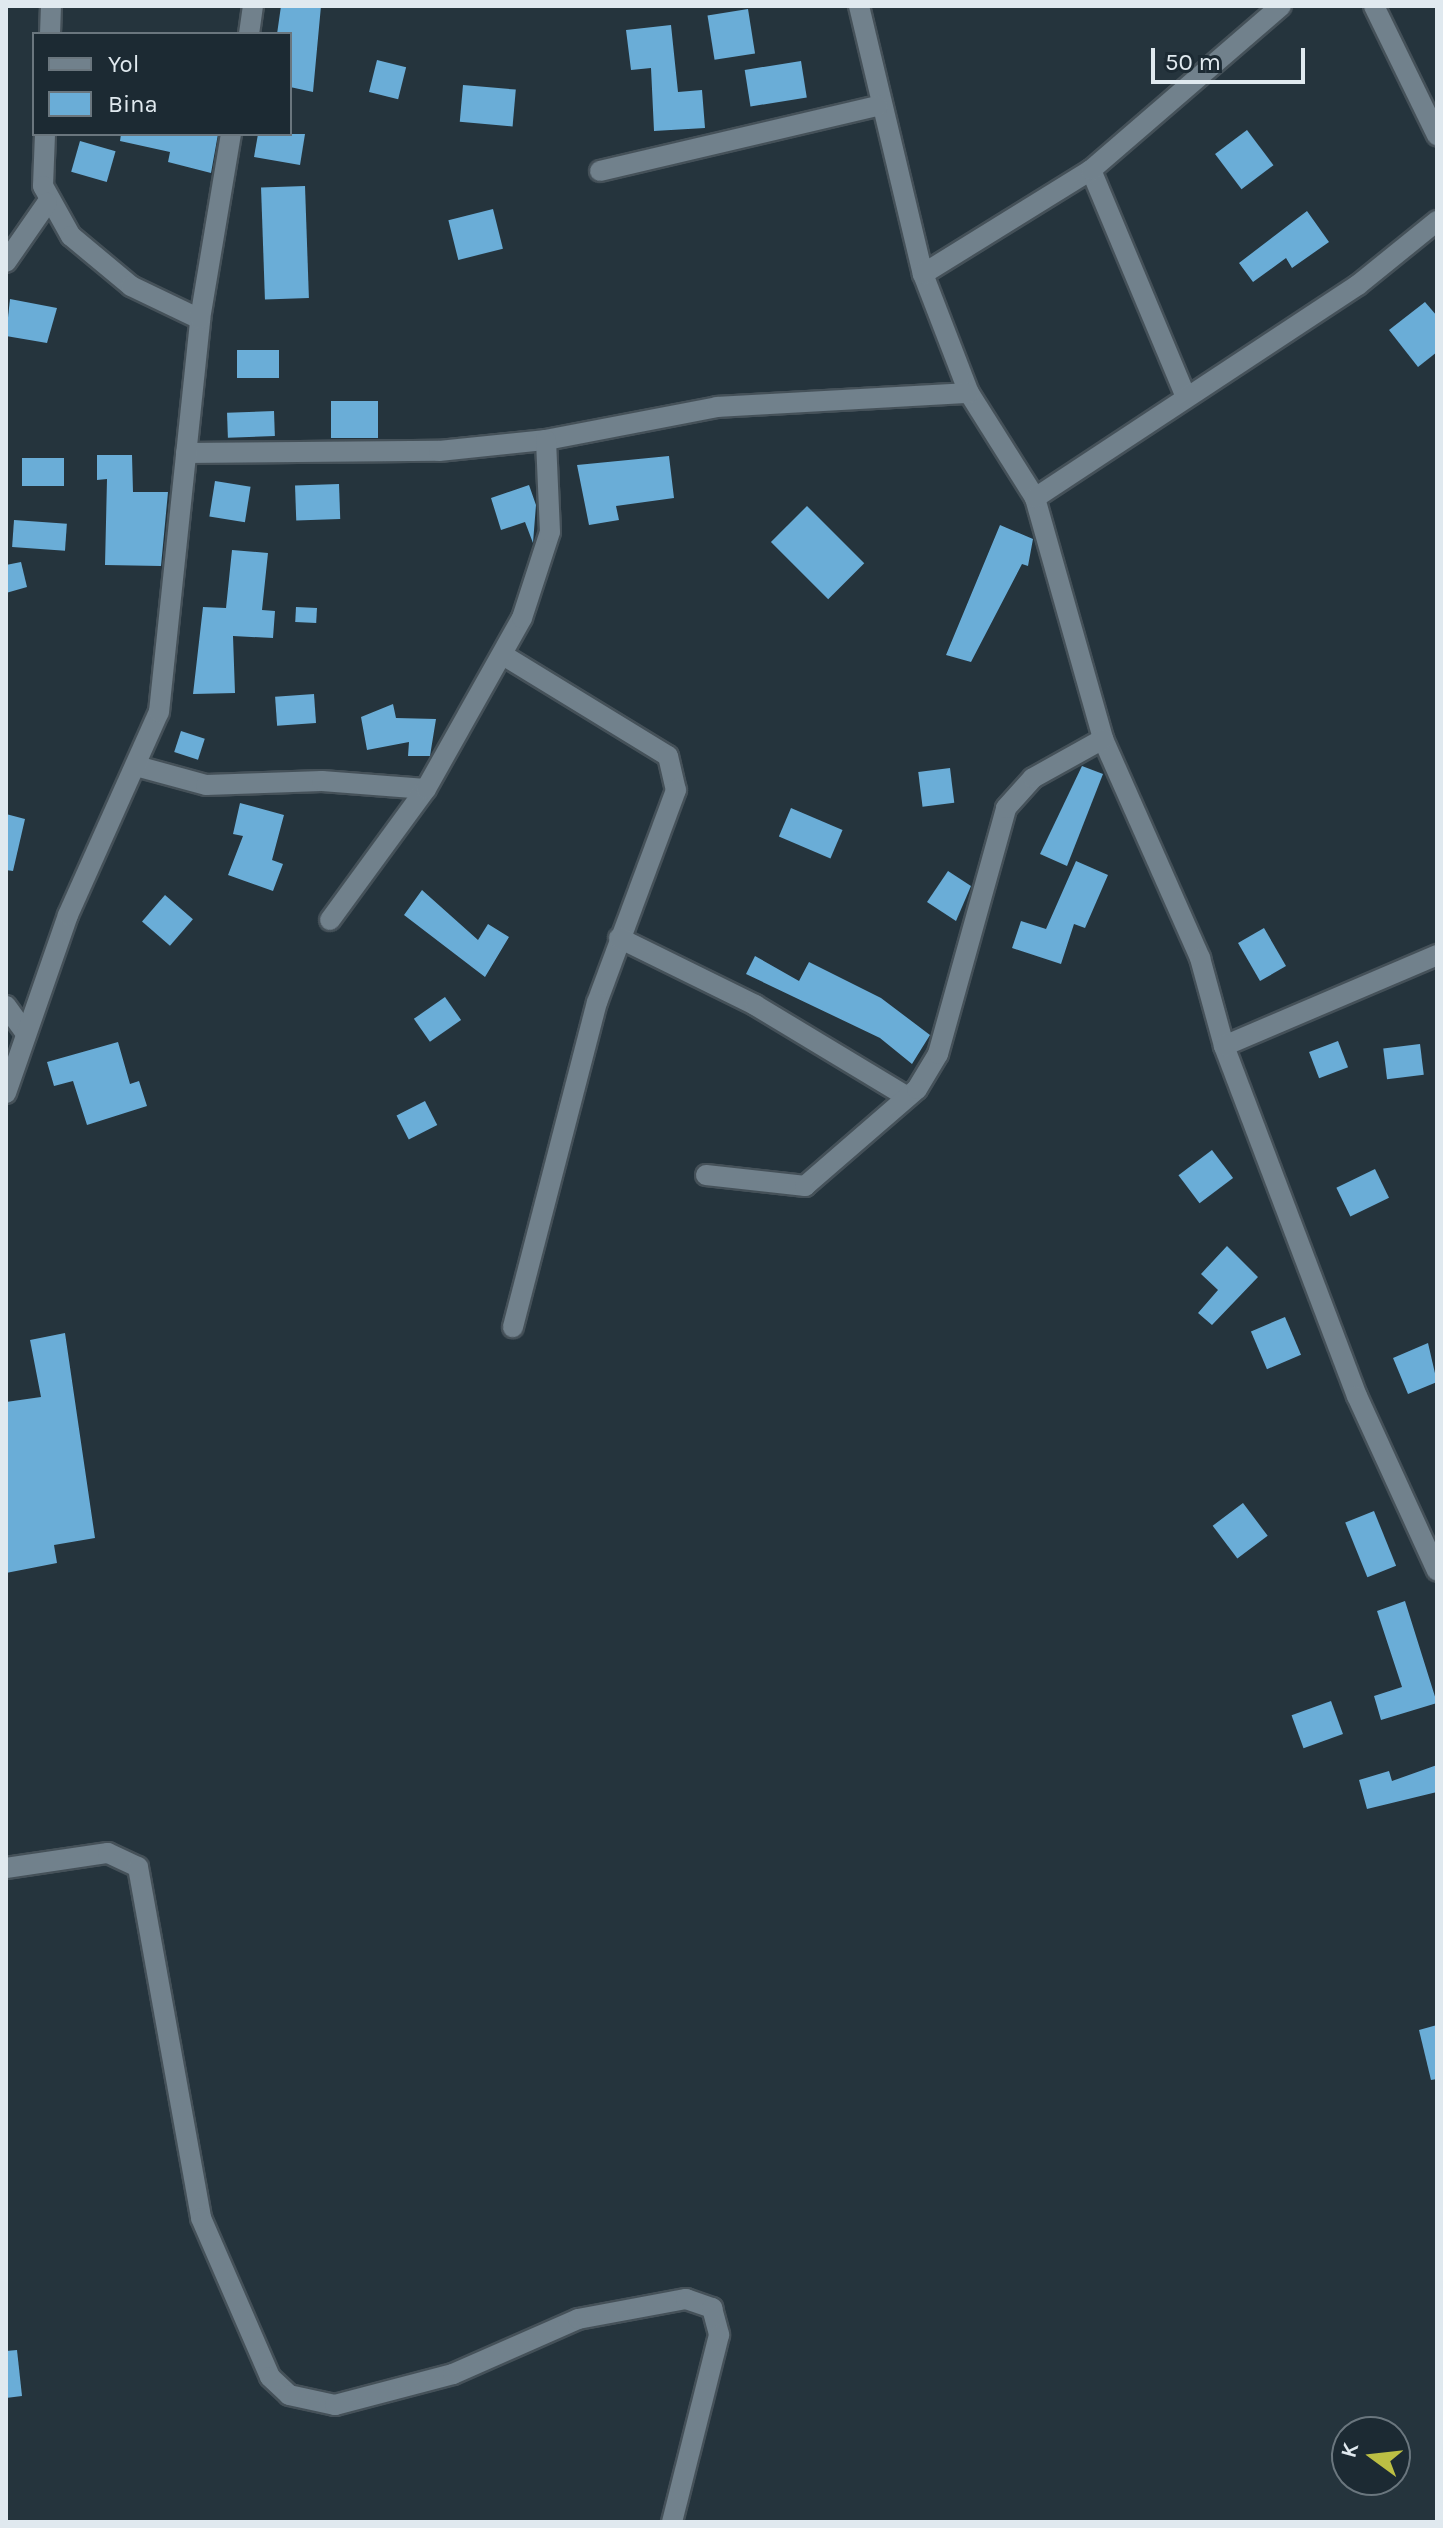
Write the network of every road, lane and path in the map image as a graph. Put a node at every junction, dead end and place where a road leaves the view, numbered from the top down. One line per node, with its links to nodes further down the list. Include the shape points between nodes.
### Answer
1 (51, 6): 6 (street)
2 (253, 6): 7 (street)
3 (859, 6): 8 (street)
4 (1281, 6): 12 (street)
5 (1374, 6): 9 (street)
6 (50, 32)
7 (249, 32)
8 (878, 106): 13 (street); 17 (street)
9 (1437, 135)
10 (45, 136): 14 (street)
11 (231, 136): 18 (street)
12 (1091, 170): 17 (street); 20 (street)
13 (600, 171)
14 (47, 203): 16 (street); 18 (street, via 110,272)
15 (1437, 221): 20 (street, via 1358,285)
16 (6, 262)
17 (923, 274): 19 (street)
18 (200, 319): 22 (street)
19 (969, 393): 21 (street, via 717,407); 23 (street)
20 (1186, 397): 23 (street)
21 (546, 440): 22 (street, via 439,451); 24 (street, via 550,532)
22 (186, 453): 26 (street, via 164,687)
23 (1035, 498): 25 (street)
24 (503, 655): 27 (street); 29 (street, via 668,756 673,767 674,802)
25 (1103, 739): 33 (street, via 1200,958); 35 (street, via 1033,778 1006,808 933,1067)
26 (140, 767): 27 (street, via 206,785 322,781); 32 (street, via 87,869)
27 (426, 789): 28 (street)
28 (330, 920)
29 (619, 938): 35 (street, via 755,1005); 37 (street, via 577,1066)
30 (1437, 955): 33 (street)
31 (6, 1006): 32 (street)
32 (26, 1034): 34 (street)
33 (1224, 1046): 38 (street, via 1357,1396)
34 (6, 1093)
35 (906, 1096): 36 (street, via 805,1186)
36 (706, 1175)
37 (513, 1327)
38 (1437, 1571)
39 (6, 1868): 40 (street, via 108,1853 138,1867 201,2218 270,2377 289,2395 335,2405 453,2374 578,2319 686,2299 712,2308 719,2335)
40 (672, 2522)

